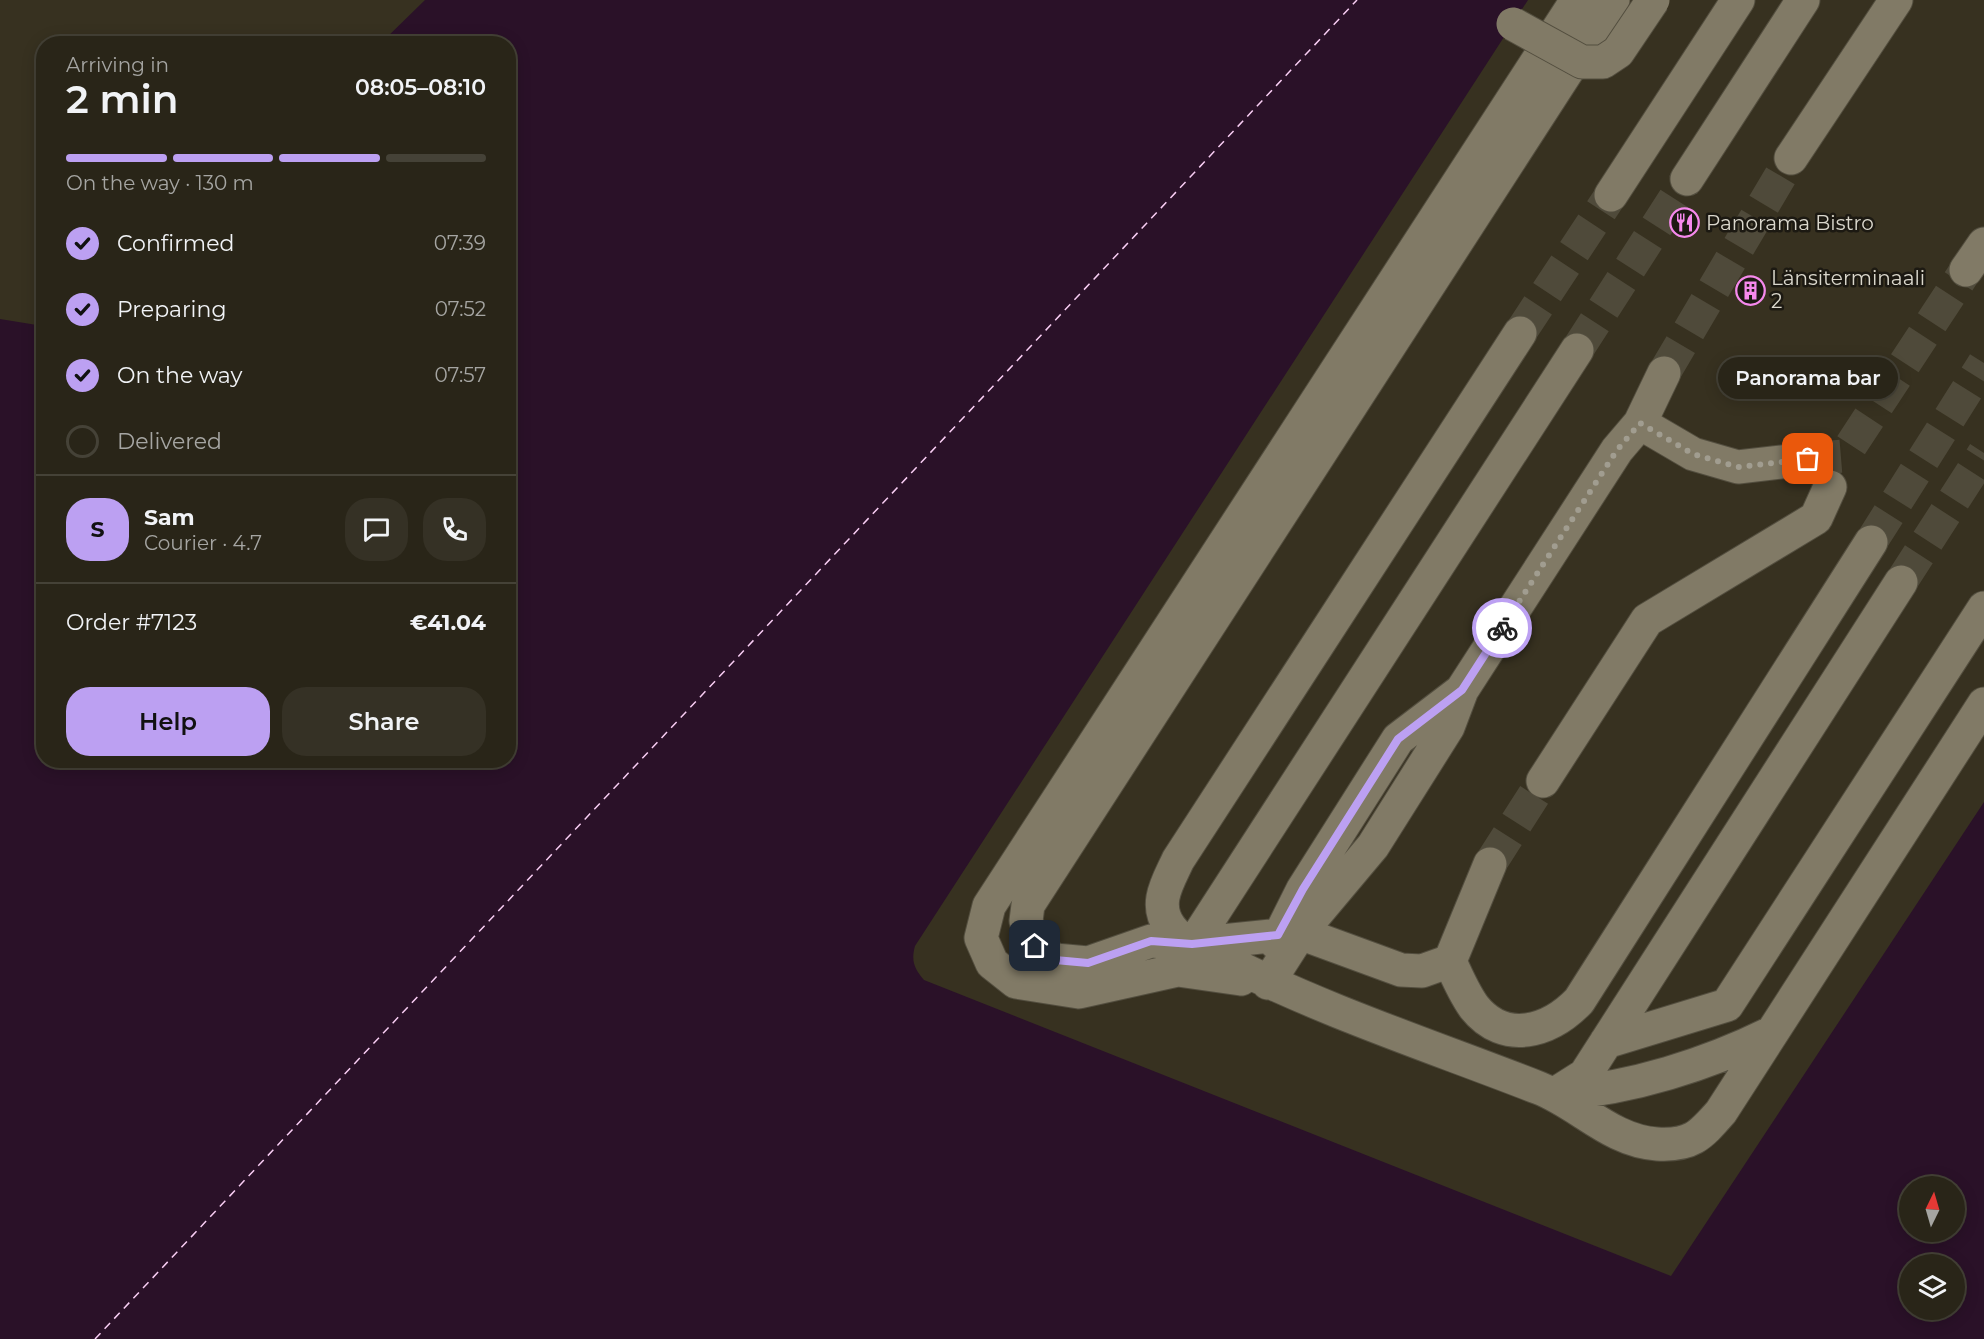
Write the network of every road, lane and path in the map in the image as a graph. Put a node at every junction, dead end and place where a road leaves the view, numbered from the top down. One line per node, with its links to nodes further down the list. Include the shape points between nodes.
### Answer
1 (1577, 0): 26 (lane, via 989,906 981,938 992,963 1016,982 1079,992 1178,970)
2 (1613, 0): 24 (lane, via 1028,904 1026,921 1035,946 1055,960 1088,963 1151,941)
3 (1653, 0): 7 (lane, bridge, via 1618,52 1603,62 1582,62)
4 (1738, 0): 10 (lane)
5 (1803, 0): 9 (lane)
6 (1896, 0): 8 (lane)
7 (1513, 24)
8 (1791, 158)
9 (1688, 179)
10 (1611, 195)
11 (1520, 333): 24 (lane, via 1178,860 1163,891 1162,911 1170,928)
12 (1577, 350): 24 (lane)
13 (1664, 374): 14 (lane)
14 (1640, 423): 15 (lane, via 1693,454 1738,467); 23 (lane, via 1617,450 1462,690 1398,739 1303,889)
15 (1808, 459)
16 (1830, 487): 21 (lane, via 1816,518 1647,620)
17 (1871, 542): 25 (lane, via 1568,1013 1534,1031 1513,1030 1491,1022 1464,993)
18 (1901, 582): 28 (lane)
19 (1984, 608): 28 (lane, via 1727,1005)
20 (1984, 704): 27 (lane)
21 (1543, 781)
22 (1490, 864): 25 (lane)
23 (1289, 934): 24 (lane); 25 (lane, via 1401,970 1422,971); 26 (lane)
24 (1192, 944): 26 (lane)
25 (1450, 962)
26 (1268, 983): 29 (lane)
27 (1772, 1033): 29 (lane, via 1724,1056 1599,1090); 29 (lane, via 1721,1112 1699,1136 1679,1145 1653,1144 1606,1129)
28 (1606, 1042): 29 (lane, via 1585,1076)
29 (1555, 1094)

